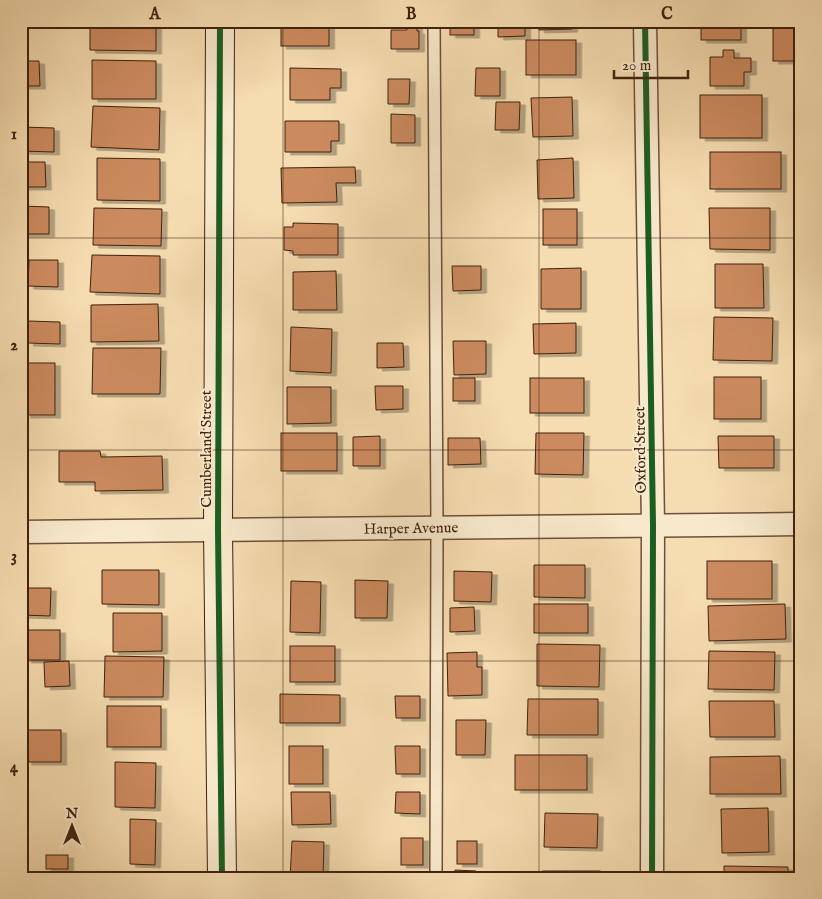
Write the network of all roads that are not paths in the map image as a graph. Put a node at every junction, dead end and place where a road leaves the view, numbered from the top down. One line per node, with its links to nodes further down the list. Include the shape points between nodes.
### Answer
1 (220, 21): 7 (street, Cumberland Street)
2 (434, 21): 6 (lane)
3 (645, 21): 5 (street, Oxford Street)
4 (801, 524): 5 (street, Harper Avenue)
5 (653, 525): 6 (street, Harper Avenue); 11 (street, Oxford Street)
6 (437, 527): 7 (street, Harper Avenue); 10 (lane)
7 (218, 530): 8 (street, Harper Avenue); 9 (street, Cumberland Street)
8 (21, 532)
9 (222, 878)
10 (436, 878)
11 (652, 878)

